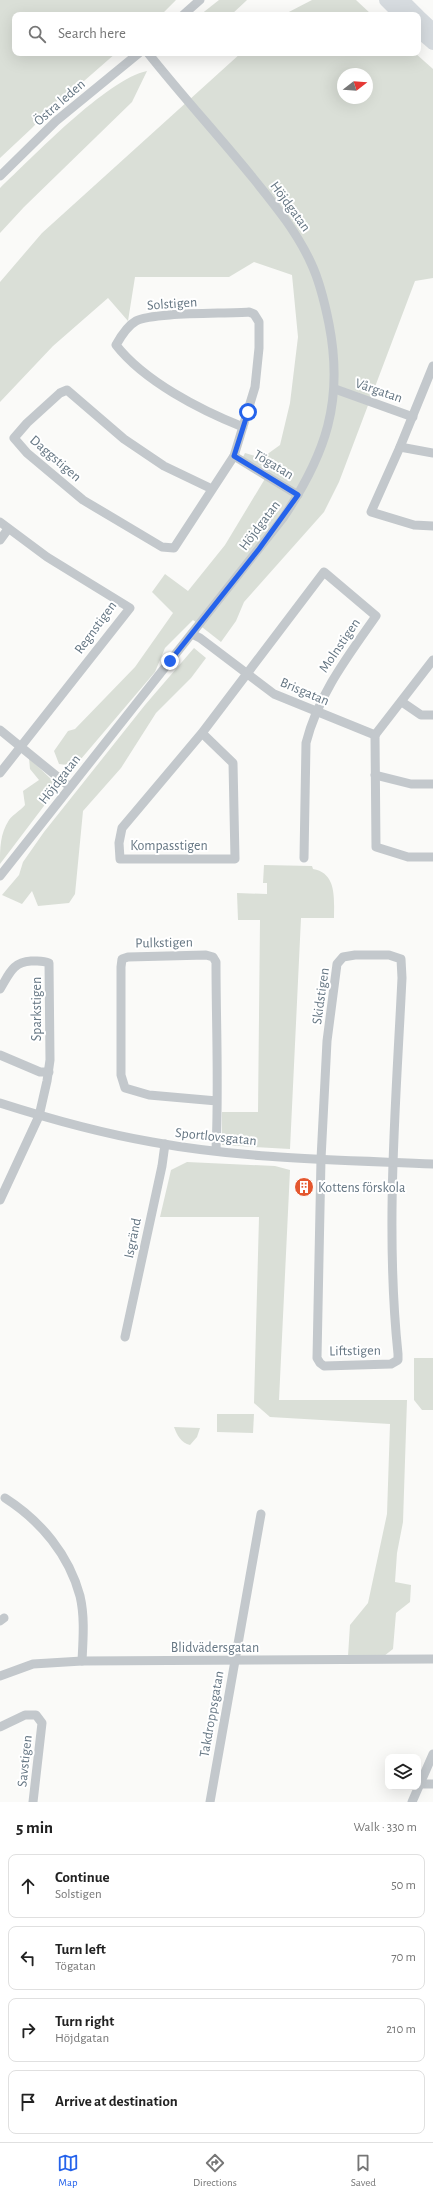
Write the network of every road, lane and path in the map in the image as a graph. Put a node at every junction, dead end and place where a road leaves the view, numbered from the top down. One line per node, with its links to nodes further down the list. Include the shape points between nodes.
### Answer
1 (200, 0): 4 (street)
2 (386, 0): 5 (highway)
3 (402, 0): 6 (highway)
4 (186, 12)
5 (399, 12)
6 (415, 12)
7 (421, 18): 8 (highway)
8 (433, 30)
9 (421, 33): 10 (highway)
10 (433, 43)
11 (135, 56): 13 (street, Östra leden, via 56,121)
12 (150, 56): 15 (street, Höjdgatan, via 267,196 300,243 311,263 327,313 335,363)
13 (0, 176)
14 (433, 366): 16 (street)
15 (335, 389): 17 (street, Vårgatan); 23 (street, Höjdgatan, via 325,440)
16 (428, 390): 17 (street)
17 (413, 417): 19 (street)
18 (243, 427): 18 (street, Solstigen, via 255,387 258,366 258,322 254,314 249,312 152,316 134,322 116,344 130,362 146,375 174,393); 21 (street, Solstigen)
19 (400, 447): 20 (street); 25 (street, via 371,512 414,525)
20 (433, 453)
21 (234, 456): 22 (street, Daggstigen); 23 (street, Tögatan)
22 (212, 489): 22 (street, Daggstigen, via 174,548 162,547 83,500 27,453 14,438 60,393 67,390 124,439 164,466)
23 (298, 495): 28 (street, Höjdgatan, via 283,518)
24 (0, 522): 26 (street, Regnstigen)
25 (433, 526)
26 (8, 529): 27 (street); 37 (street, Regnstigen, via 76,576 130,608)
27 (0, 540)
28 (192, 634): 30 (street, Brisgatan); 41 (street, Höjdgatan)
29 (433, 660): 31 (street)
30 (246, 673): 32 (street, Brisgatan, via 274,694); 32 (street, Molnstigen, via 324,572 376,616 327,687); 35 (street, Kompasstigen)
31 (402, 702): 33 (street, via 421,715); 36 (street)
32 (316, 712): 36 (street, Brisgatan); 43 (street, Molnstigen, via 306,743)
33 (433, 715)
34 (0, 730): 37 (street)
35 (202, 733): 35 (street, Kompasstigen, via 232,762 235,859 120,859 119,843 122,828)
36 (375, 735): 39 (street)
37 (20, 748): 38 (street); 41 (street)
38 (0, 773)
39 (375, 775): 40 (street, via 411,784); 42 (street, via 376,847 408,857)
40 (433, 784)
41 (70, 787): 44 (street, Höjdgatan)
42 (433, 857)
43 (304, 858)
44 (0, 876)
45 (0, 989): 47 (street, Sparkstigen, via 14,966 20,962 43,960 49,963)
46 (0, 1055): 47 (street, via 40,1072)
47 (48, 1072): 50 (street, Sparkstigen)
48 (217, 1101): 48 (street, Pulkstigen, via 216,962 213,957 206,955 122,959 121,1075 125,1088 149,1095); 52 (street, Pulkstigen)
49 (0, 1103): 50 (street, Sportlovsgatan)
50 (39, 1116): 51 (street, Sportlovsgatan, via 87,1129); 56 (street, Sparkstigen)
51 (165, 1144): 52 (street, Sportlovsgatan); 57 (street, Isgränd)
52 (216, 1150): 53 (street, Sportlovsgatan)
53 (321, 1159): 54 (street, Sportlovsgatan); 54 (street, Skidstigen, via 327,1041 337,964 345,956 389,955 401,959 402,967); 54 (street, Liftstigen, via 317,1358 324,1366 391,1364 398,1360 392,1286)
54 (393, 1162): 55 (street, Sportlovsgatan)
55 (433, 1164)
56 (0, 1200)
57 (125, 1337)
58 (5, 1498): 61 (street, via 22,1509 40,1526 66,1561 80,1597 83,1622)
59 (261, 1514): 62 (street, Takdroppsgatan)
60 (433, 1659): 62 (street, Blidvädersgatan)
61 (82, 1661): 62 (street, Blidvädersgatan); 63 (street, Blidvädersgatan, via 33,1664)
62 (235, 1662): 71 (street, Takdroppsgatan)
63 (0, 1676)
64 (0, 1726): 70 (street, Savstigen, via 25,1715 36,1715 42,1723)
65 (433, 1754): 66 (street)
66 (421, 1782)
67 (421, 1784): 68 (street)
68 (433, 1784)
69 (417, 1790): 72 (street)
70 (34, 1802)
71 (210, 1802)
72 (412, 1802)

